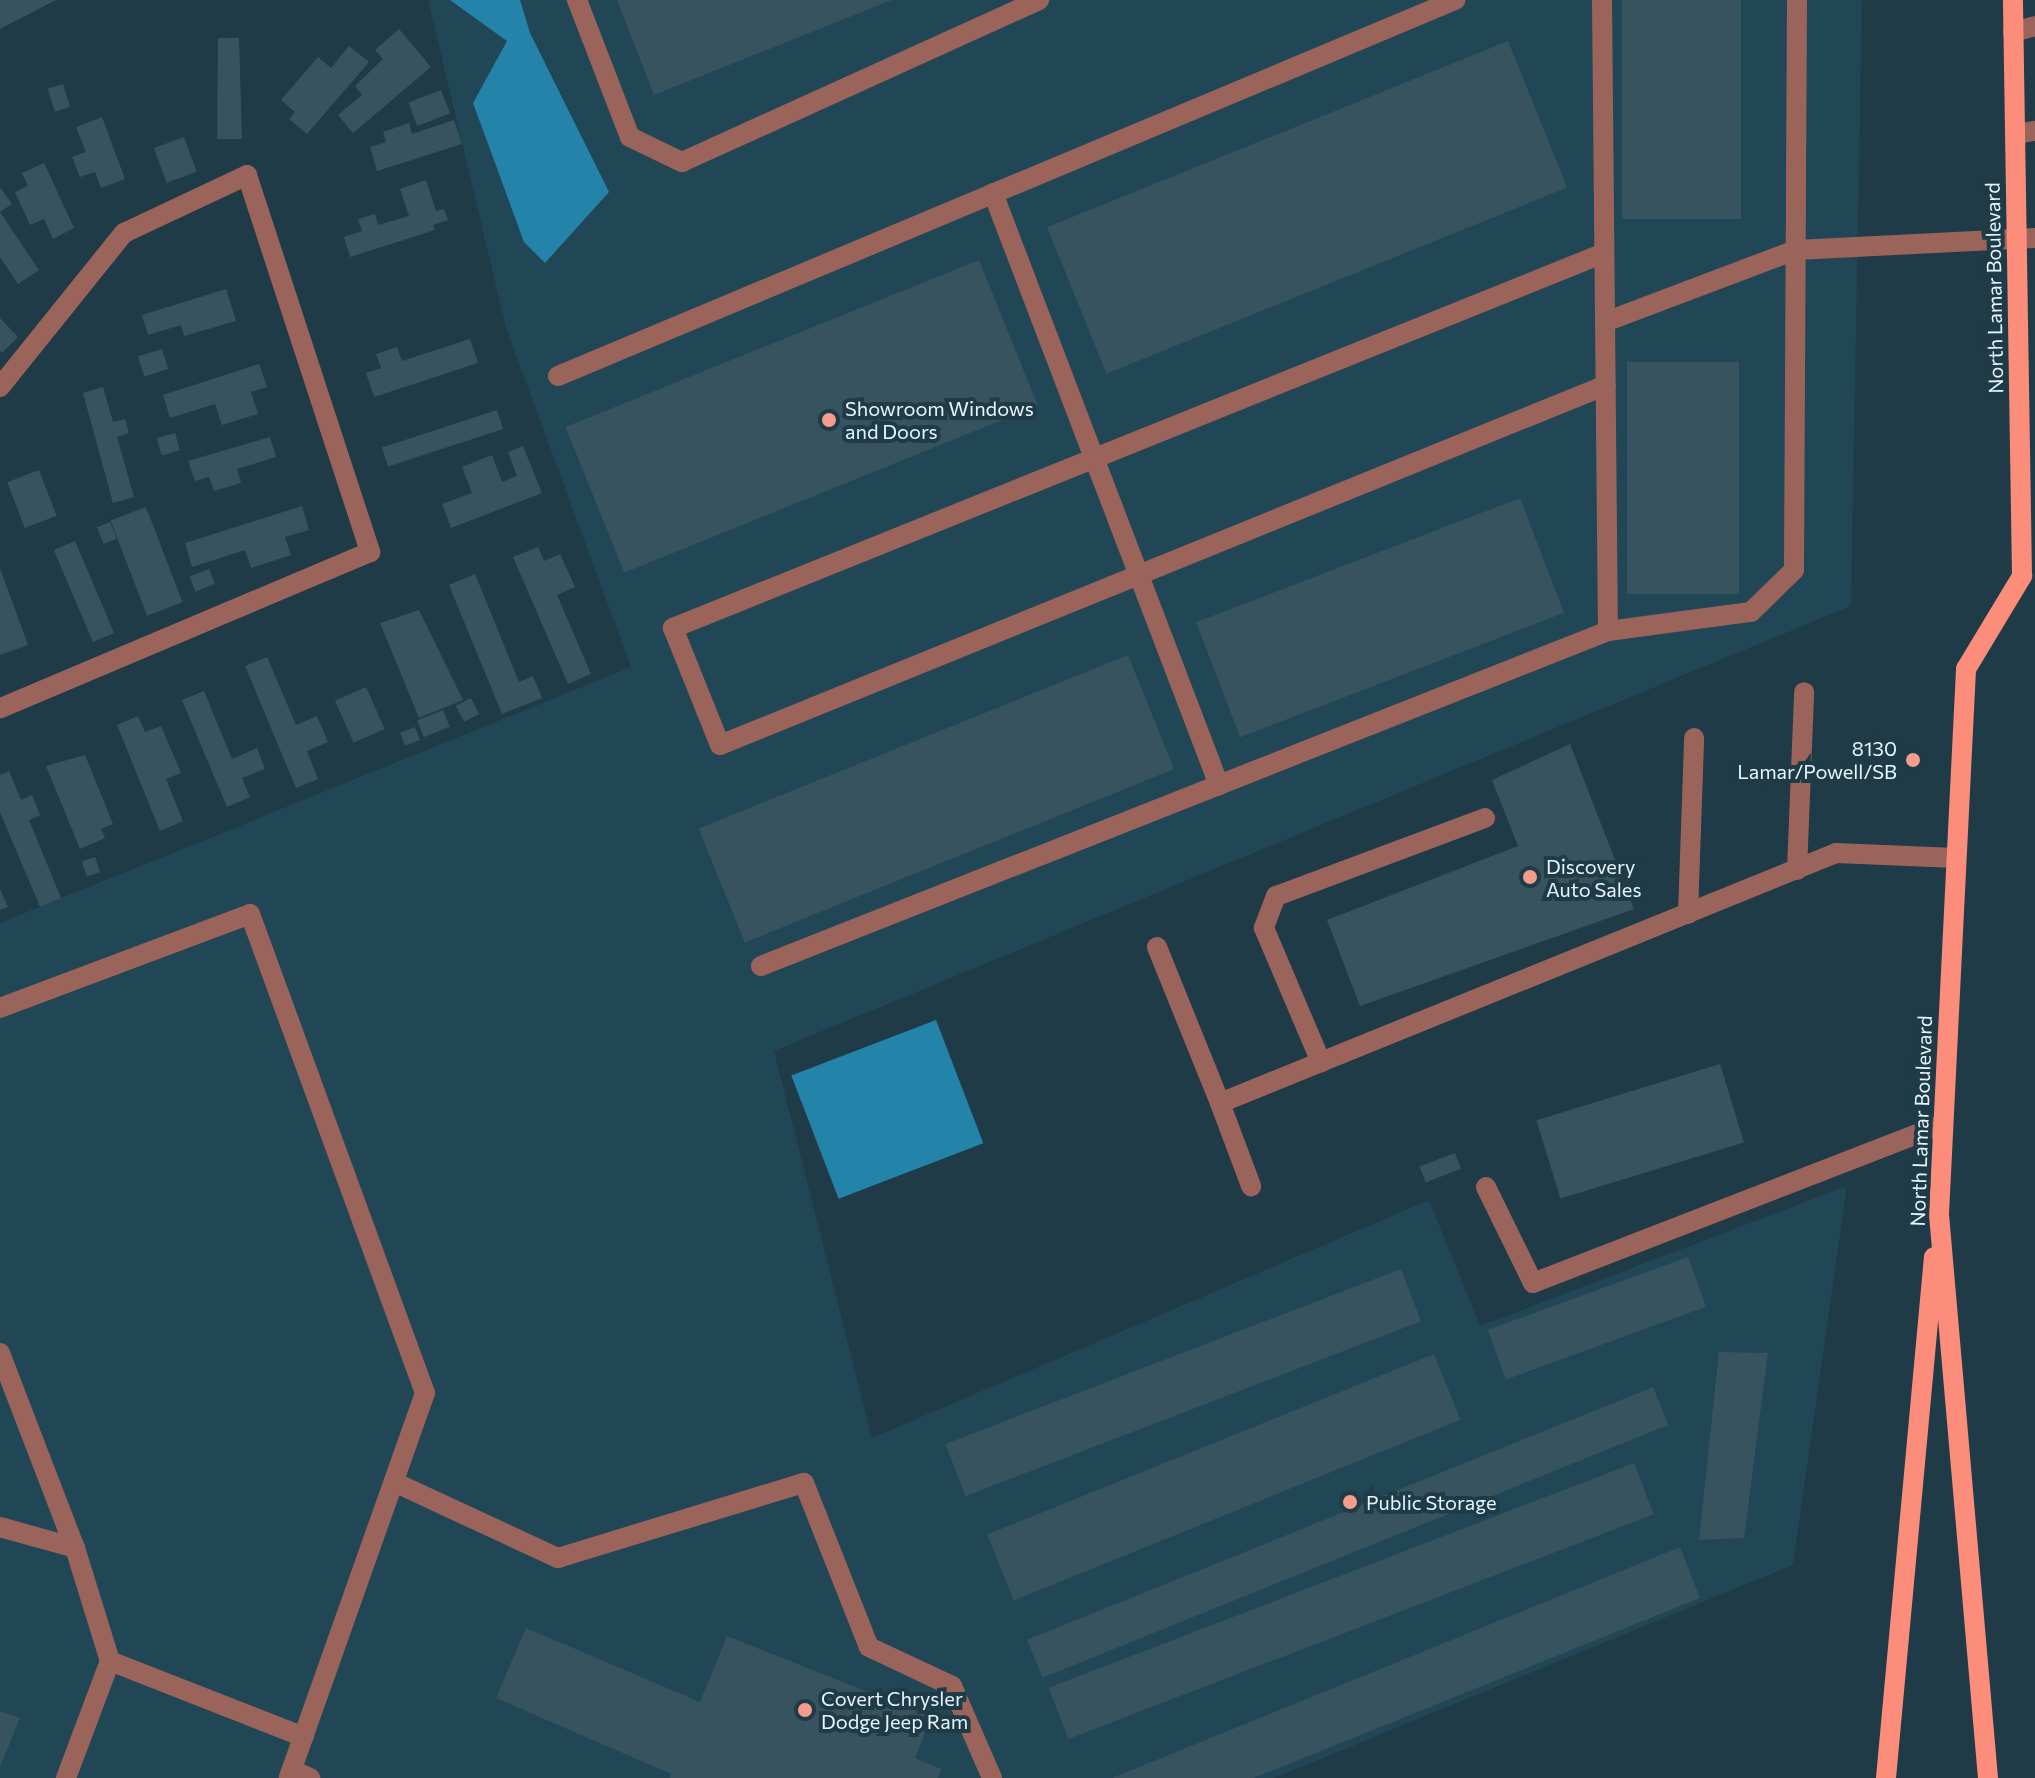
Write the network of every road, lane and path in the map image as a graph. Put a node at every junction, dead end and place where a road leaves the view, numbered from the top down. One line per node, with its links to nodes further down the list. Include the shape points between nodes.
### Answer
1 (577, 0): 2 (lane, via 630,137 682,162)
2 (1039, 0)
3 (1455, 0): 10 (lane)
4 (1602, 0): 13 (lane)
5 (1797, 0): 12 (lane)
6 (2013, 0): 8 (main road, North Lamar Boulevard)
7 (2035, 26): 8 (lane)
8 (2013, 32): 9 (main road, North Lamar Boulevard)
9 (2025, 132): 11 (main road, North Lamar Boulevard)
10 (993, 193): 15 (lane); 19 (lane)
11 (2026, 238): 12 (lane); 18 (main road, North Lamar Boulevard)
12 (1796, 250): 14 (lane); 22 (lane, via 1794,570 1751,612)
13 (1604, 253): 14 (lane); 19 (lane)
14 (1605, 322): 16 (lane)
15 (558, 376)
16 (1606, 385): 20 (lane); 22 (lane)
17 (0, 387): 24 (lane, via 124,233 247,175 370,552)
18 (2027, 416): 21 (main road, North Lamar Boulevard)
19 (1093, 459): 20 (lane); 20 (lane, via 673,628 720,745)
20 (1138, 576): 26 (lane)
21 (2031, 578): 28 (main road, North Lamar Boulevard, via 1966,669)
22 (1608, 631): 26 (lane)
23 (1804, 692): 29 (lane)
24 (0, 708)
25 (1694, 738): 30 (lane)
26 (1219, 785): 32 (lane)
27 (1485, 818): 34 (lane, via 1276,896 1264,928)
28 (1956, 858): 29 (lane, via 1836,853); 36 (main road, North Lamar Boulevard)
29 (1797, 870): 30 (lane)
30 (1688, 914): 34 (lane)
31 (1157, 947): 35 (lane)
32 (761, 966)
33 (0, 1008): 41 (lane, via 250,914 425,1393)
34 (1321, 1062): 35 (lane)
35 (1220, 1103): 37 (lane)
36 (1941, 1125): 38 (lane, via 1533,1283); 39 (main road, North Lamar Boulevard)
37 (1251, 1186)
38 (1486, 1187)
39 (1939, 1214): 49 (main road); 50 (main road, North Lamar Boulevard)
40 (0, 1353): 43 (lane)
41 (394, 1482): 45 (lane); 48 (lane, via 558,1558 804,1483 869,1647 952,1686)
42 (0, 1527): 43 (lane)
43 (75, 1548): 44 (lane)
44 (110, 1661): 45 (lane); 47 (lane)
45 (304, 1737): 46 (lane)
46 (297, 1775)
47 (66, 1778)
48 (992, 1778)
49 (1886, 1778)
50 (1988, 1778)

